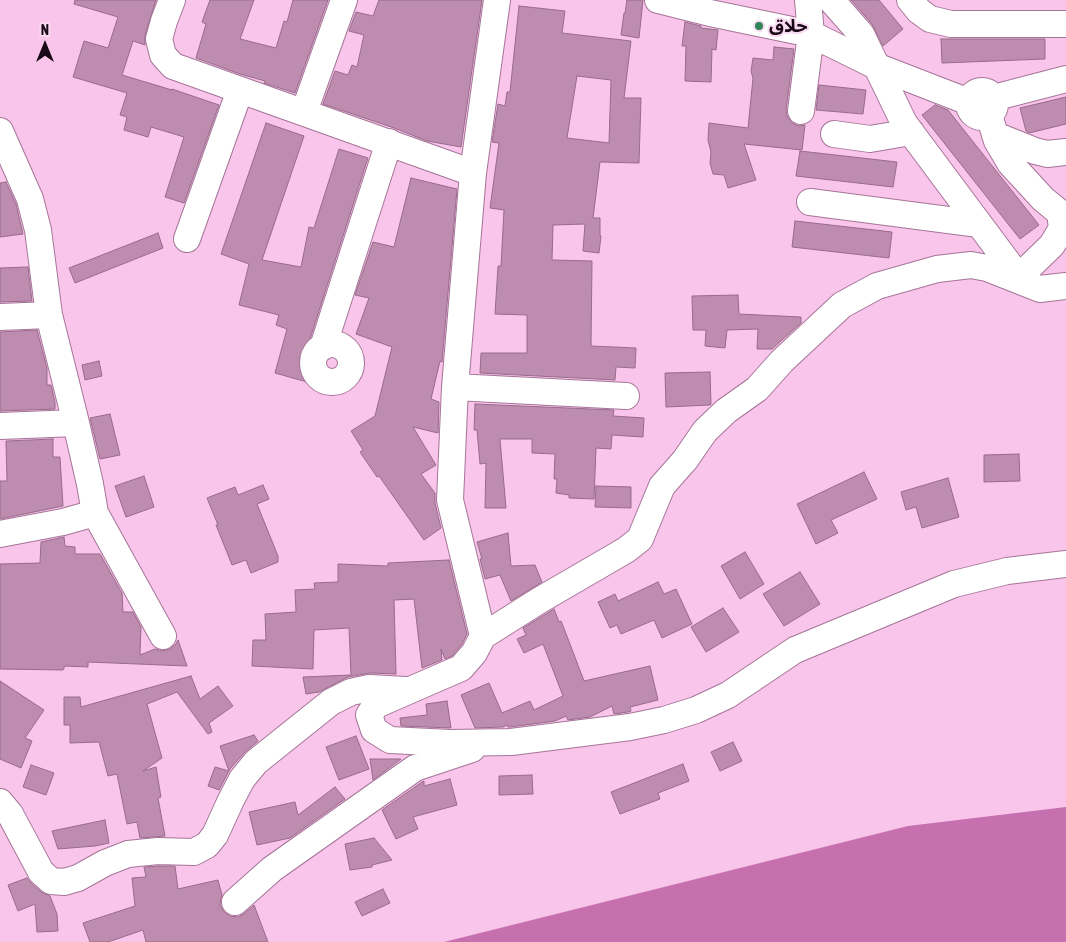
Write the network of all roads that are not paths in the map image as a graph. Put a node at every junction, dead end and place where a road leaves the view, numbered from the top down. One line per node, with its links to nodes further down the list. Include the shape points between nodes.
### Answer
1 (172, 0): 12 (street, via 159,39 163,55 173,66)
2 (344, 0): 14 (street)
3 (497, 0): 21 (street)
4 (658, 0): 9 (street)
5 (808, 0): 9 (street)
6 (831, 0): 10 (street, via 861,34)
7 (910, 0): 8 (street, via 930,19 950,24)
8 (1066, 24)
9 (811, 34): 10 (street); 13 (street)
10 (876, 66): 15 (street); 17 (street)
11 (1066, 79): 15 (street)
12 (240, 90): 14 (street); 24 (street)
13 (801, 110)
14 (304, 112): 19 (street)
15 (986, 112): 20 (street, via 1035,151 1047,154); 25 (street, via 996,141 1010,163 1060,213 1062,228)
16 (0, 131): 27 (street, via 30,199 38,230)
17 (911, 132): 18 (street, via 870,139); 23 (street)
18 (834, 134)
19 (389, 142): 21 (street); 29 (street)
20 (1066, 152)
21 (473, 173): 30 (street)
22 (810, 202): 23 (street)
23 (979, 224): 25 (street, via 1012,268)
24 (187, 239)
25 (1030, 282): 26 (street); 38 (street, via 971,265 937,269 876,286 842,305 757,389 705,431 662,486 640,539)
26 (1066, 286)
27 (49, 314): 28 (street); 32 (street)
28 (0, 317)
29 (323, 346)
30 (455, 387): 31 (street); 38 (street, via 450,500)
31 (626, 396)
32 (76, 422): 33 (street); 34 (street)
33 (0, 426)
34 (95, 513): 35 (street); 37 (street)
35 (0, 534)
36 (1066, 564): 40 (street, via 1007,571 954,584 795,650 728,695 688,713 630,727)
37 (163, 636)
38 (483, 636): 39 (street, via 474,654 460,668)
39 (409, 690): 40 (street, via 376,705 369,715 374,730 390,740); 41 (street, via 369,688 330,702 256,762 242,779 215,835 207,845 194,852 128,854 78,878 51,881 41,872 10,814)
40 (491, 743): 42 (street, via 416,768 272,869)
41 (0, 802)
42 (235, 902)

